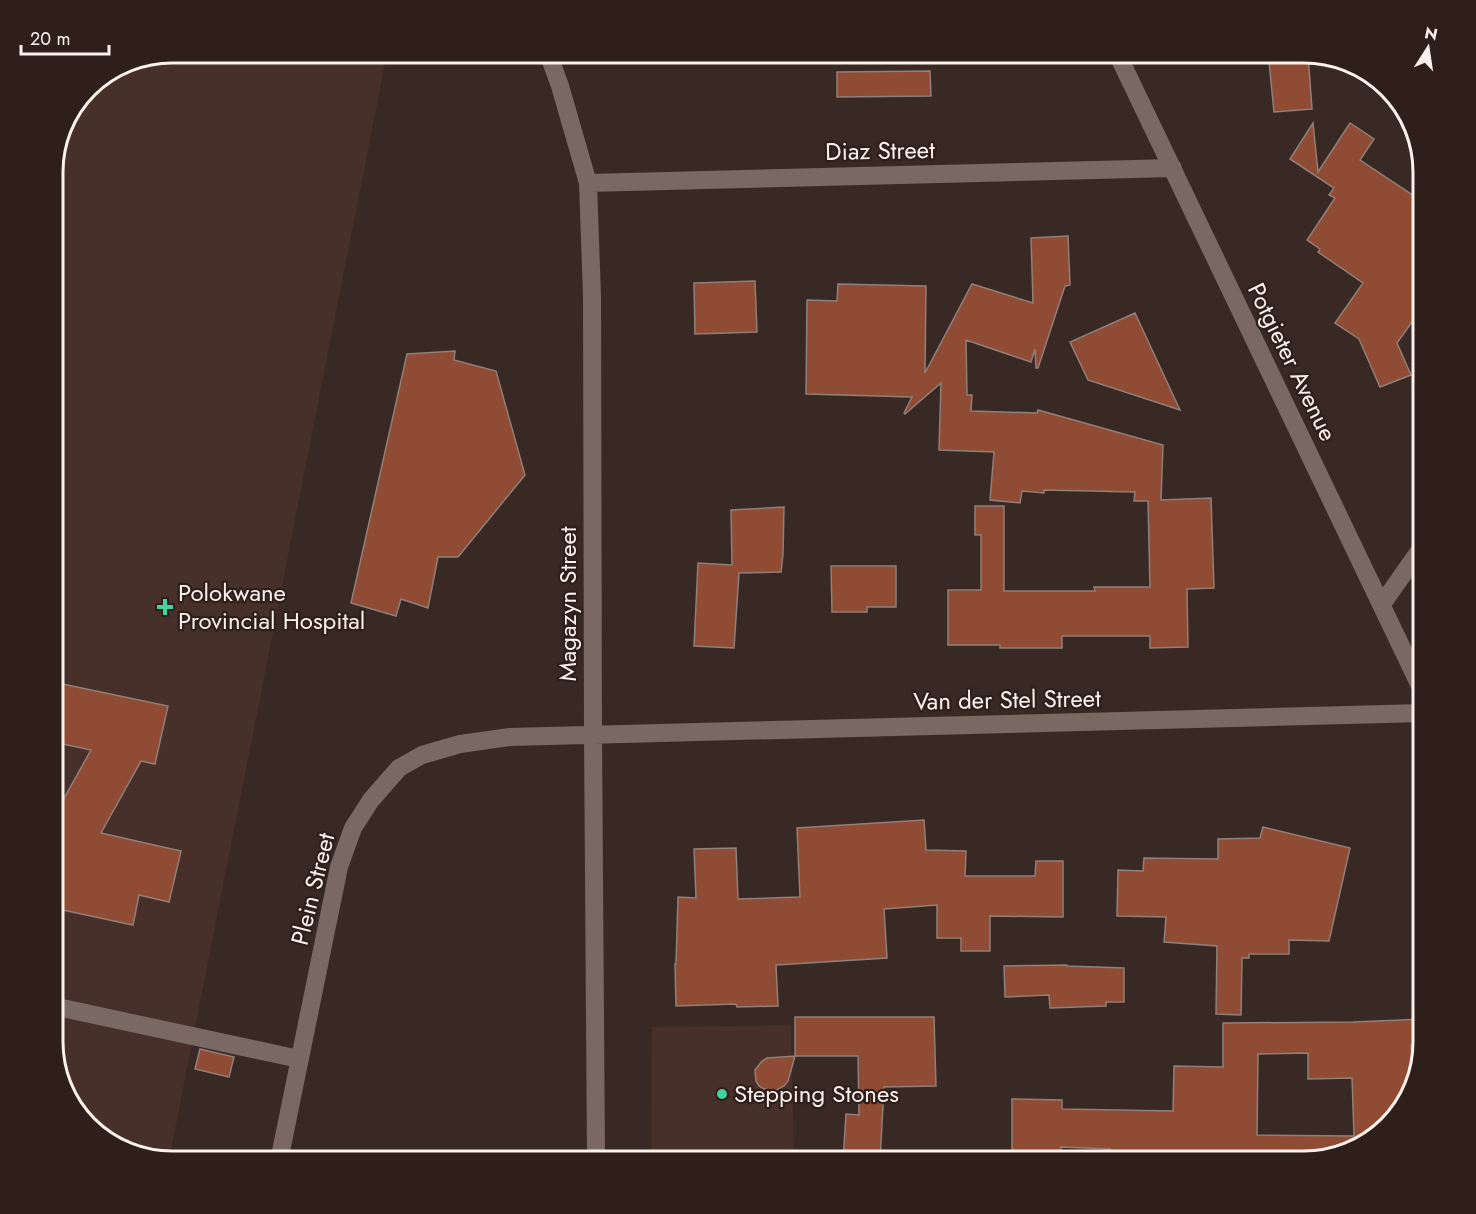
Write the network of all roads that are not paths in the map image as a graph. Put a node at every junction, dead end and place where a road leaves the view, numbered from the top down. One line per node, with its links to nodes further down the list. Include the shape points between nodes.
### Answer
1 (552, 63): 4 (street, Magazyn Street)
2 (1122, 63): 3 (street, Potgieter Avenue)
3 (1173, 168): 4 (street, Diaz Street); 6 (street, Potgieter Avenue)
4 (588, 183): 9 (street, Magazyn Street)
5 (1413, 561): 6 (street)
6 (1382, 604): 7 (street, Potgieter Avenue)
7 (1413, 669)
8 (1413, 713): 9 (street, Van der Stel Street)
9 (593, 734): 11 (street, Plein Street, via 510,737 460,744 422,755 399,768 353,828 339,867); 13 (street, Magazyn Street)
10 (63, 1008): 11 (street)
11 (299, 1059): 12 (street, Plein Street)
12 (281, 1151)
13 (596, 1151)

